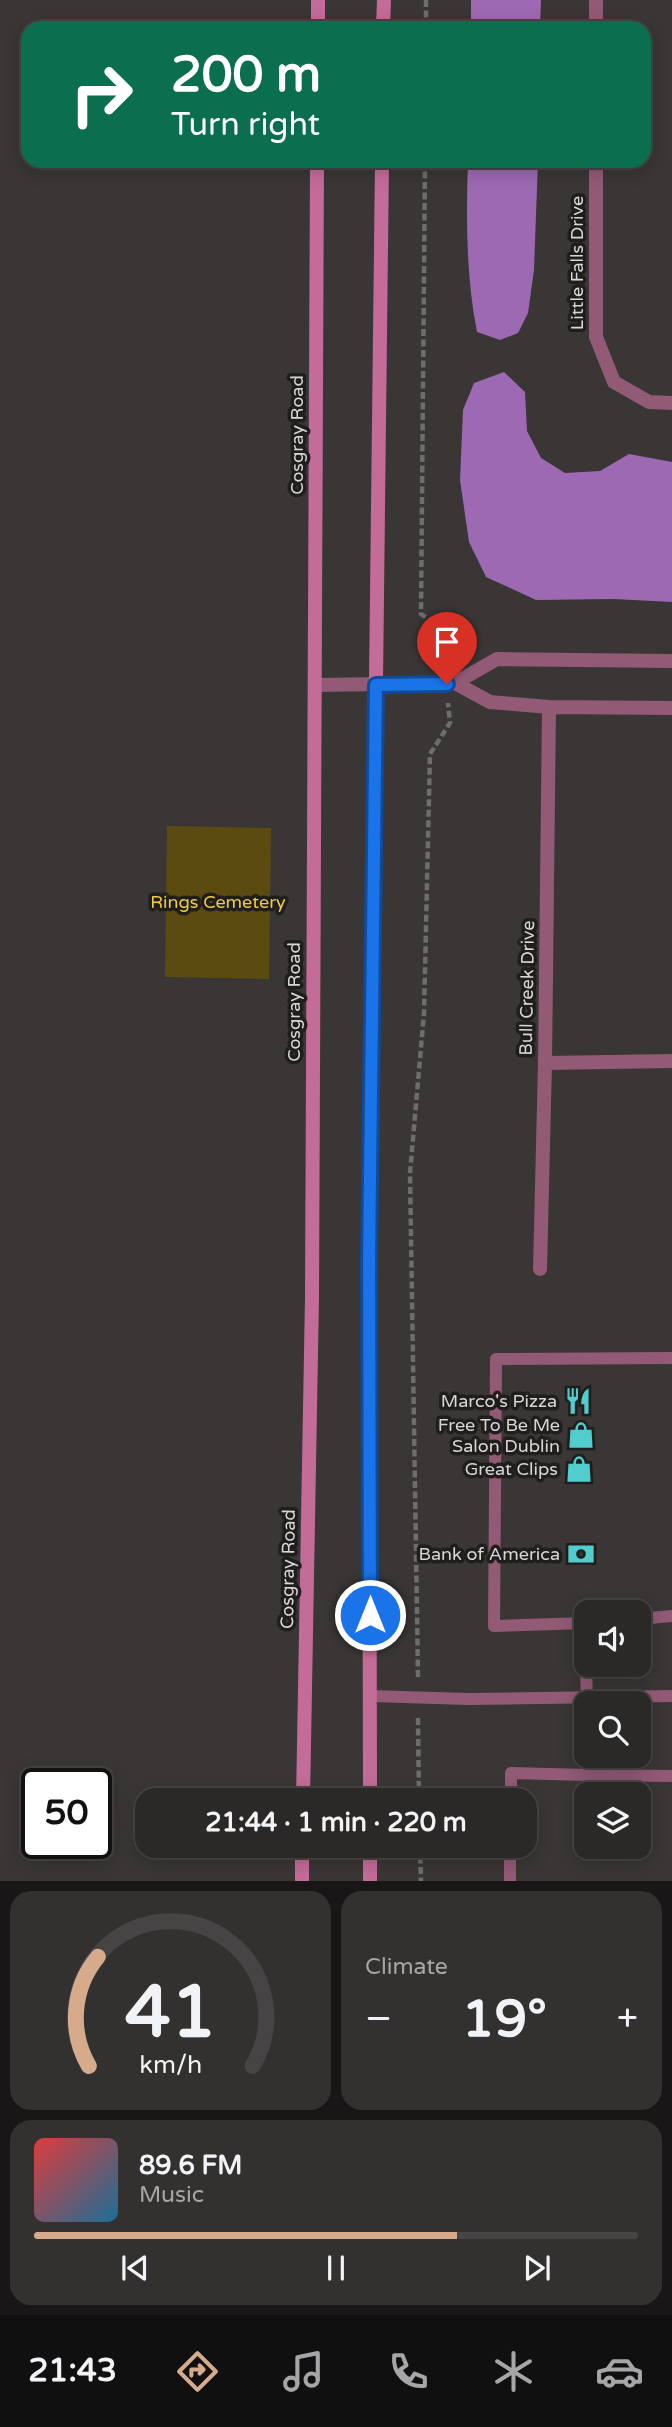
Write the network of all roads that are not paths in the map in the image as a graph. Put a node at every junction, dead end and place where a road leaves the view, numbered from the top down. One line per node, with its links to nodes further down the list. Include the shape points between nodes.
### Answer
1 (318, 0): 4 (main road)
2 (384, 0): 5 (main road)
3 (596, 0): 6 (street)
4 (318, 21)
5 (383, 21)
6 (596, 21)
7 (317, 168): 13 (main road, Cosgray Road)
8 (382, 168): 14 (main road)
9 (596, 168): 10 (street, Little Falls Drive, via 596,337 614,382 649,402)
10 (672, 403)
11 (672, 661): 12 (street, via 496,659)
12 (451, 683): 14 (street); 15 (street, via 490,702)
13 (315, 685): 14 (street); 31 (main road, Cosgray Road)
14 (376, 685): 24 (main road)
15 (549, 706): 16 (street); 18 (street, Bull Creek Drive)
16 (672, 708)
17 (672, 1061): 18 (street)
18 (545, 1063): 19 (street, Bull Creek Drive)
19 (540, 1269)
20 (672, 1358): 23 (lane, via 496,1359 494,1626)
21 (672, 1616): 22 (lane)
22 (651, 1618)
23 (574, 1623)
24 (370, 1696): 27 (lane); 32 (main road)
25 (672, 1696): 26 (lane)
26 (651, 1697)
27 (574, 1700)
28 (587, 1768): 29 (lane)
29 (587, 1775): 30 (lane); 33 (lane, via 511,1773)
30 (672, 1776)
31 (303, 1788)
32 (370, 1788)
33 (511, 1788)
34 (302, 1858): 37 (main road)
35 (370, 1858): 38 (main road)
36 (510, 1858): 39 (lane)
37 (302, 1881)
38 (370, 1881)
39 (510, 1881)

